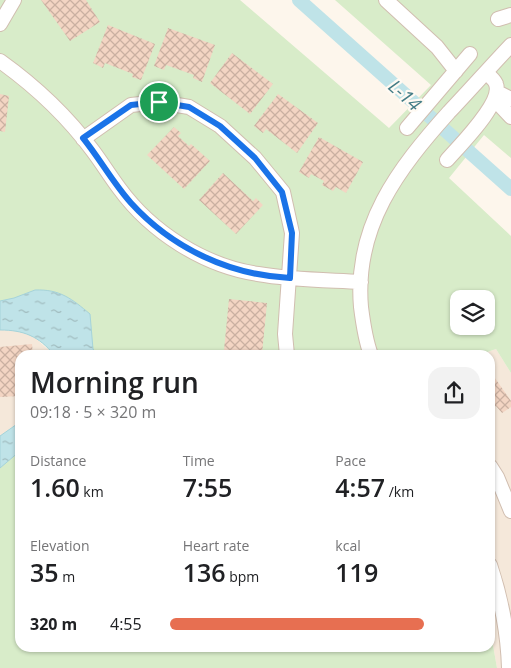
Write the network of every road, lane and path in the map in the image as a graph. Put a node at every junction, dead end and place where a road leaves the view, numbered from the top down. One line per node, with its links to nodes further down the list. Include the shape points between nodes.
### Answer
1 (14, 0): 3 (street)
2 (386, 0): 7 (street, via 437,47)
3 (0, 24)
4 (511, 45): 8 (street)
5 (470, 54): 7 (street)
6 (0, 61): 13 (street, via 42,94)
7 (456, 71): 12 (street)
8 (486, 72): 9 (street, via 496,83); 16 (street, via 400,172 370,228)
9 (496, 96): 10 (street); 11 (street); 14 (street, via 483,118)
10 (511, 99)
11 (511, 117)
12 (407, 128)
13 (83, 138): 15 (street, via 131,204 176,241 228,266 256,274); 15 (street, via 131,105 159,102 189,107 220,126 255,158 282,192 292,233)
14 (447, 160)
15 (290, 278): 16 (street); 17 (street)
16 (361, 282): 18 (street, via 363,324)
17 (286, 350)
18 (370, 350)
19 (495, 474): 20 (street)
20 (511, 511)
21 (495, 582): 22 (street)
22 (510, 643): 23 (street)
23 (509, 668)

